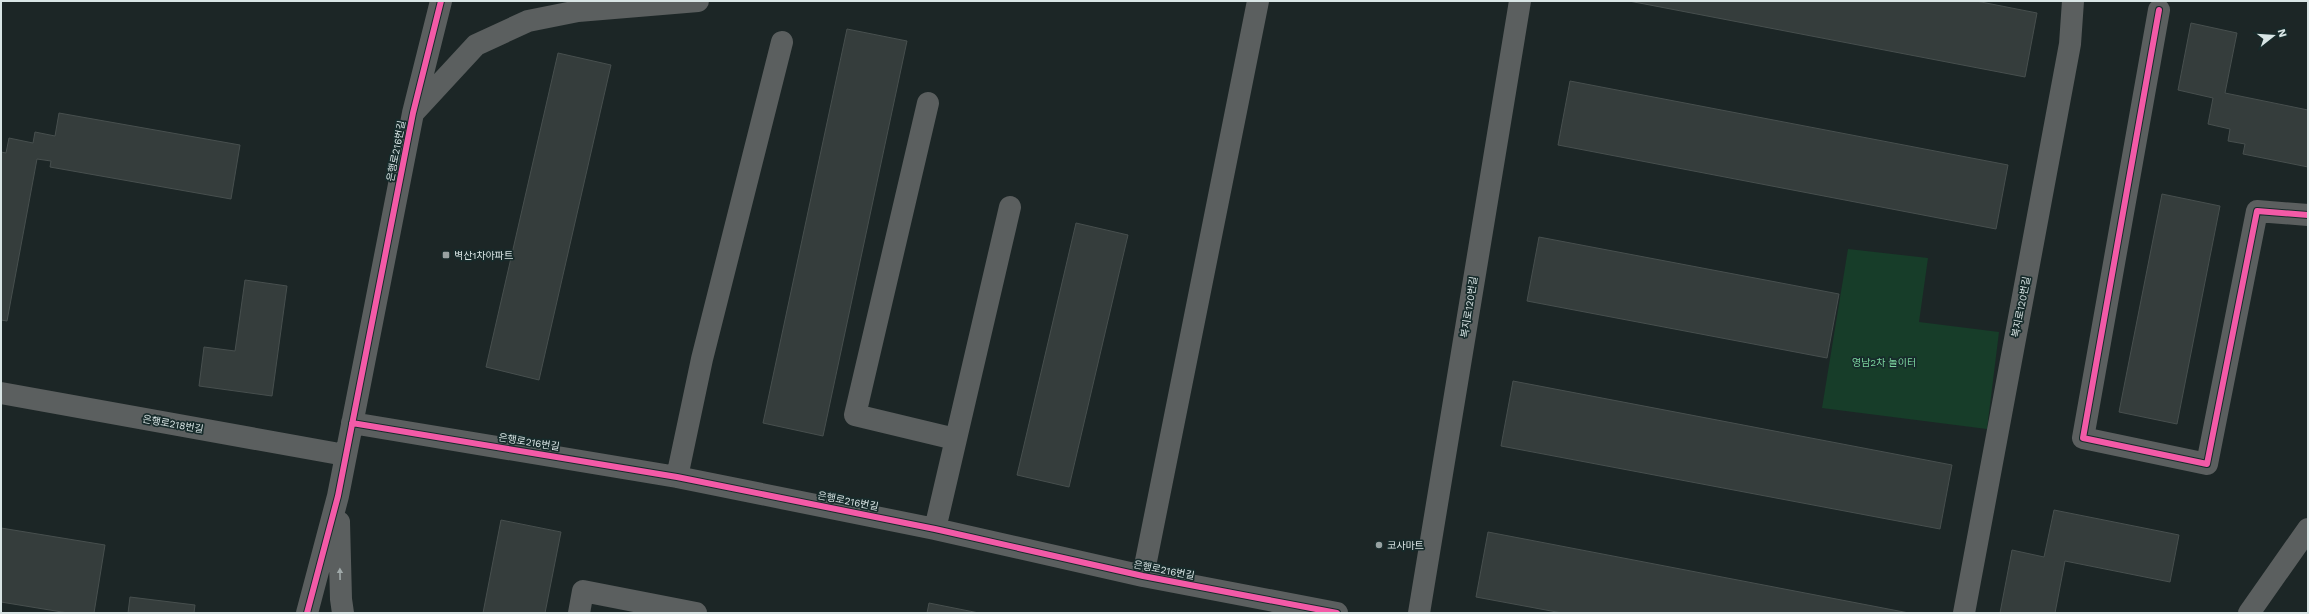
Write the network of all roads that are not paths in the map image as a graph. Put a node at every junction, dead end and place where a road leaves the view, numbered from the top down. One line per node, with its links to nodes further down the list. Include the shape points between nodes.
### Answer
1 (428, 1): 10 (street)
2 (441, 1): 10 (street, 은행로216번길)
3 (698, 1): 10 (street, via 578,11 528,21 476,45)
4 (1258, 1): 21 (street)
5 (1520, 1): 27 (street, 복지로120번길)
6 (2073, 1): 28 (street, 복지로120번길, via 2070,44)
7 (2159, 10): 12 (street, via 2082,438 2207,464 2257,211)
8 (782, 42): 17 (street, via 702,359)
9 (928, 103): 15 (street, via 855,415)
10 (413, 113): 14 (street, 은행로216번길)
11 (1010, 207): 15 (street)
12 (2308, 215)
13 (1, 393): 16 (street, 은행로218번길)
14 (352, 423): 16 (street, 은행로216번길); 17 (street, 은행로216번길)
15 (954, 439): 19 (street)
16 (345, 455): 18 (street, 은행로216번길)
17 (677, 477): 19 (street, 은행로216번길)
18 (338, 496): 22 (street); 23 (street, one-way to 18)
19 (935, 529): 21 (street, 은행로216번길)
20 (2308, 529): 29 (street)
21 (1142, 576): 26 (street, 은행로216번길)
22 (308, 613)
23 (343, 613)
24 (579, 613): 25 (street, via 583,590)
25 (696, 613)
26 (1337, 613)
27 (1418, 613)
28 (1964, 613)
29 (2249, 613)

